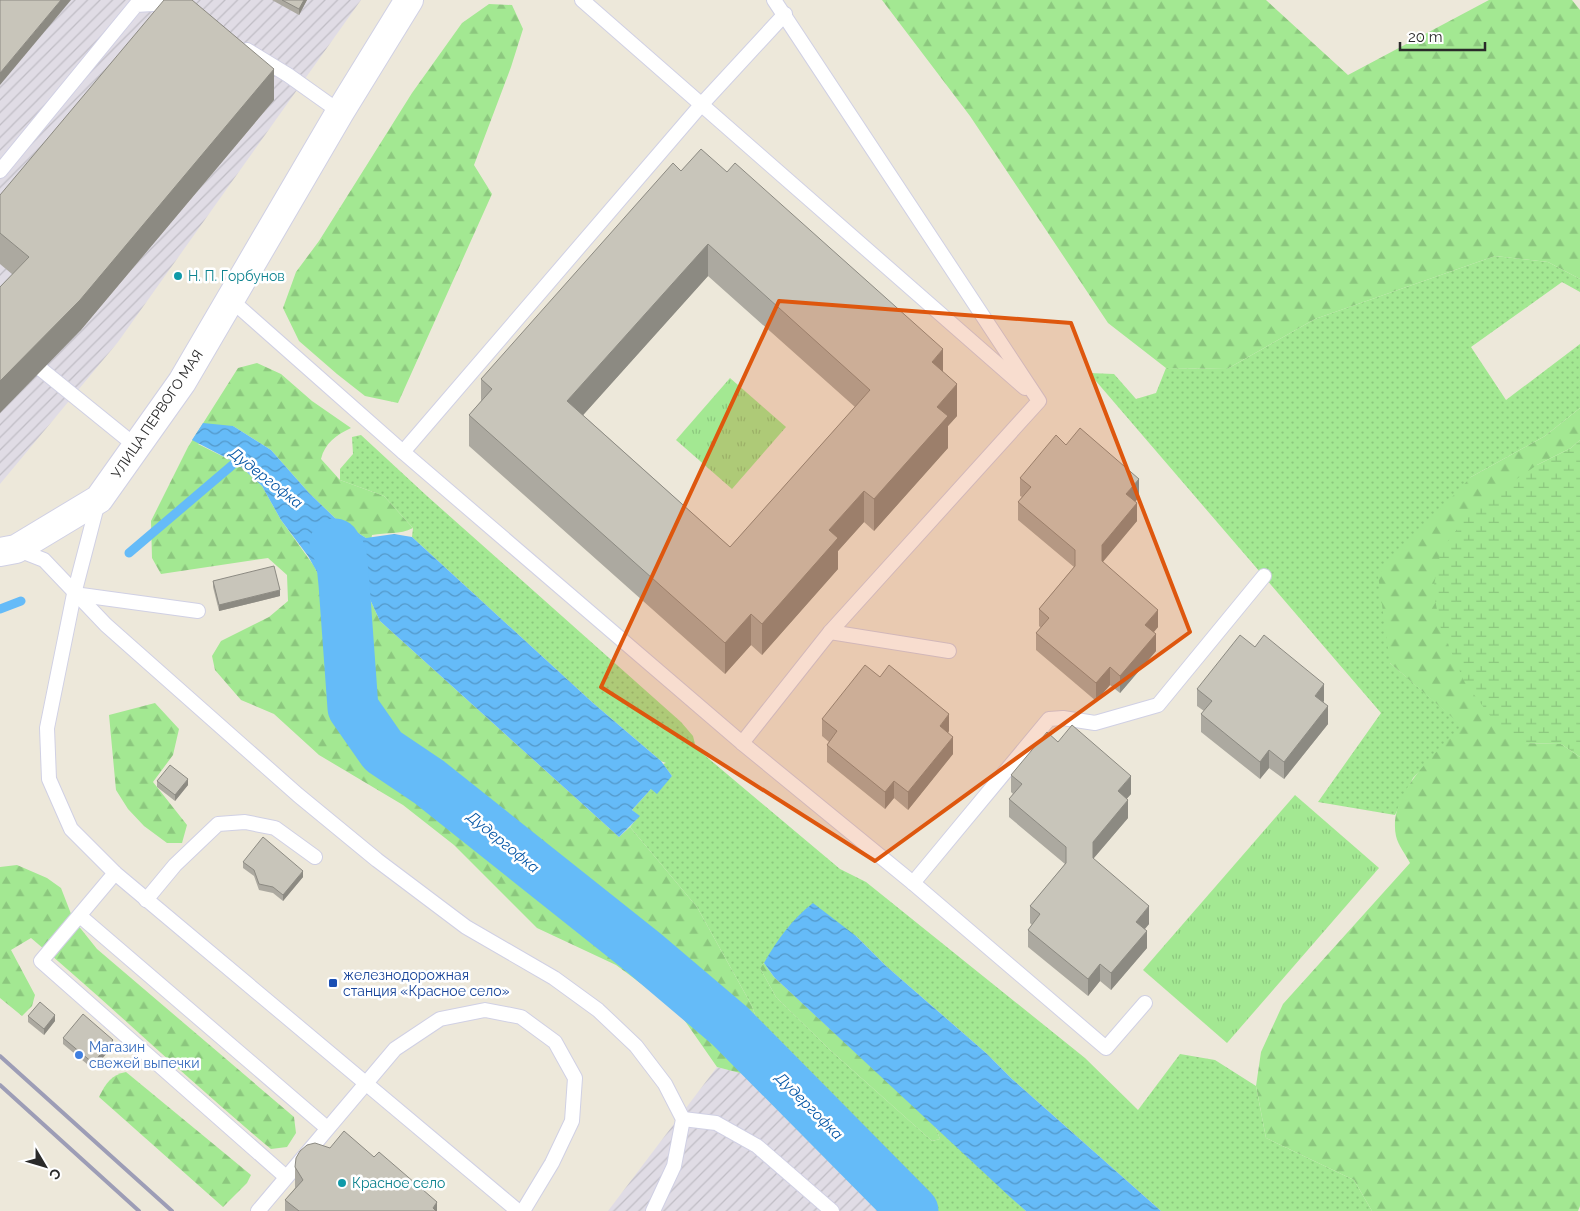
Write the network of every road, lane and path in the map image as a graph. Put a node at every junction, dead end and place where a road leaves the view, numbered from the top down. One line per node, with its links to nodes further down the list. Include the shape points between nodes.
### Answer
1 (409, 0): 9 (main road, УЛИЦА ПЕРВОГО МАЯ)
2 (582, 0): 8 (lane)
3 (774, 0): 6 (lane)
4 (133, 3): 5 (lane, via 169,3); 10 (lane)
5 (186, 14)
6 (785, 14): 8 (lane); 13 (lane)
7 (237, 44): 9 (lane)
8 (701, 105): 13 (lane); 15 (lane)
9 (340, 112): 11 (main road, УЛИЦА ПЕРВОГО МАЯ)
10 (0, 171)
11 (230, 299): 14 (main road, УЛИЦА ПЕРВОГО МАЯ, via 182,382); 15 (lane)
12 (42, 370): 14 (lane)
13 (1039, 401): 21 (lane)
14 (137, 446): 16 (main road, УЛИЦА ПЕРВОГО МАЯ)
15 (403, 452): 23 (lane)
16 (99, 499): 17 (main road, УЛИЦА ПЕРВОГО МАЯ); 19 (lane)
17 (8, 550): 19 (lane, via 44,560)
18 (1264, 576): 26 (lane, via 1158,705 1095,723 1049,719)
19 (74, 594): 20 (lane); 25 (lane, via 47,728 49,779 71,829); 31 (lane, via 298,795 377,860 466,927 554,978 598,1010 636,1046 665,1084)
20 (198, 611)
21 (830, 632): 22 (lane); 23 (lane)
22 (949, 651)
23 (742, 743): 26 (lane)
24 (315, 857): 27 (lane, via 275,828 245,822 218,824 175,865)
25 (115, 873): 27 (lane); 28 (lane)
26 (913, 883): 29 (lane, via 1106,1048)
27 (146, 900): 30 (lane)
28 (80, 916): 32 (lane); 33 (lane, via 41,961)
29 (1145, 1003)
30 (364, 1084): 32 (lane); 35 (lane); 36 (lane, via 395,1050 440,1019 485,1010 522,1017 555,1042 575,1078 572,1121)
31 (683, 1119): 37 (lane, via 674,1166); 38 (lane, via 716,1123 757,1146)
32 (327, 1128): 33 (lane)
33 (286, 1177): 34 (lane)
34 (258, 1211)
35 (518, 1211)
36 (524, 1211)
37 (653, 1211)
38 (832, 1211)

